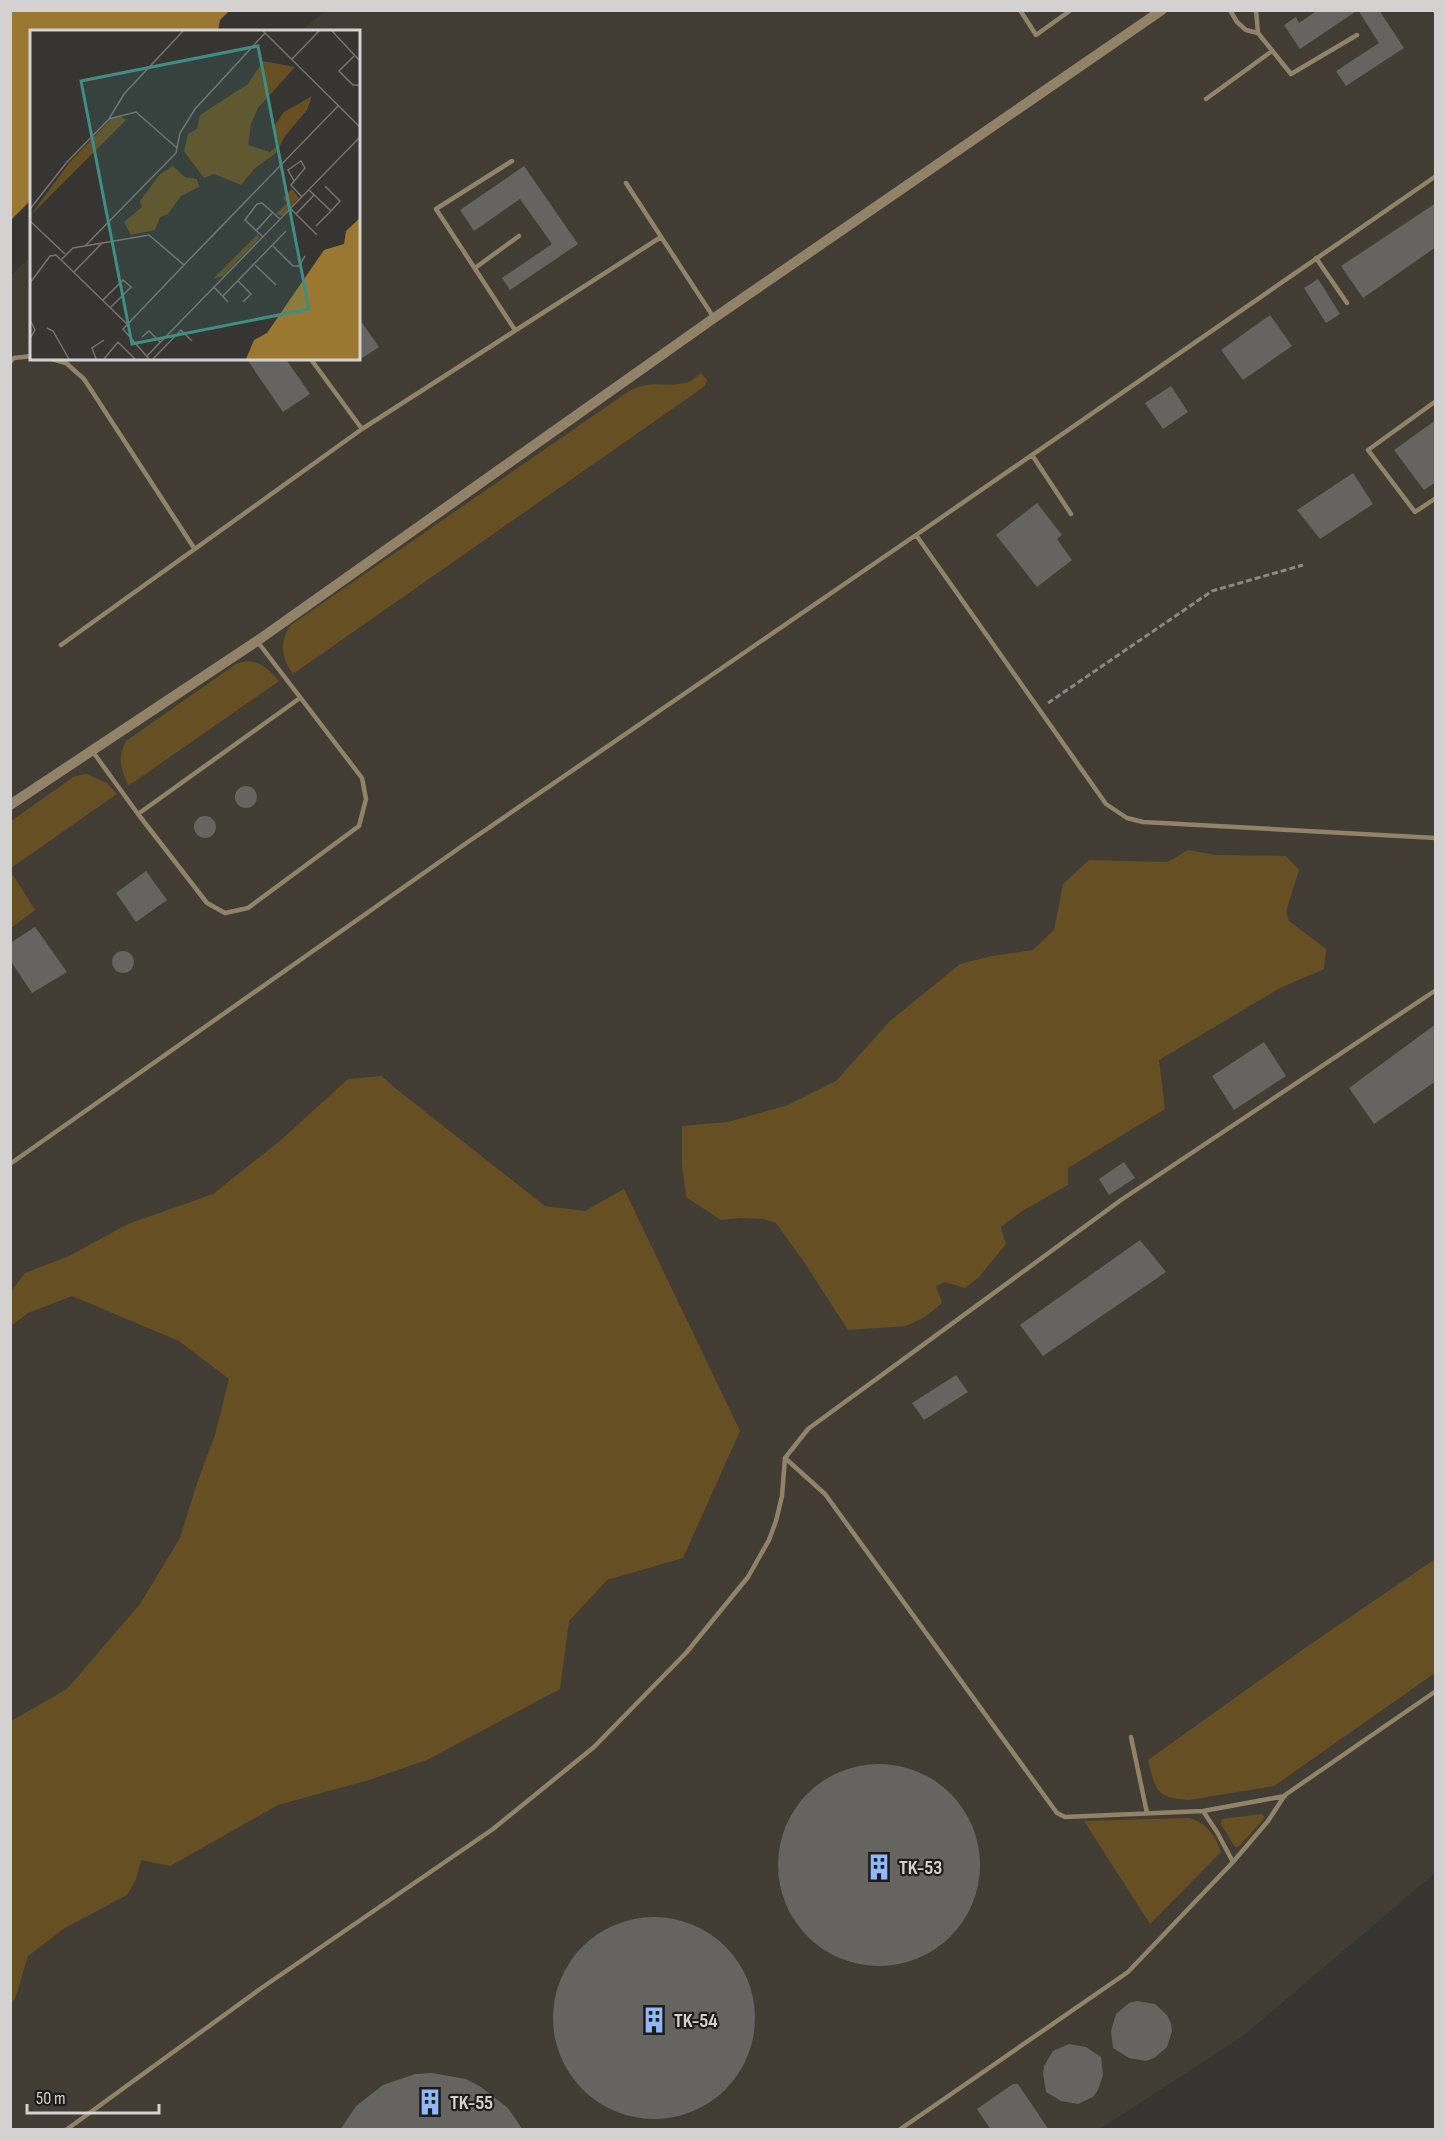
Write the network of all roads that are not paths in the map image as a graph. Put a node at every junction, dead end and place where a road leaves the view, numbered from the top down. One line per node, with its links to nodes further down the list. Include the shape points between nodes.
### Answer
1 (1020, 10): 2 (lane, via 1036,34)
2 (1071, 10)
3 (1162, 10): 18 (street)
4 (1230, 10): 6 (lane, via 1246,30)
5 (1256, 10): 6 (lane)
6 (1258, 33): 8 (lane)
7 (1357, 35): 8 (lane, via 1291,74)
8 (1272, 51): 9 (lane)
9 (1206, 99)
10 (512, 161): 16 (lane, via 436,210)
11 (1436, 176): 15 (lane)
12 (626, 183): 14 (lane)
13 (519, 236): 16 (lane)
14 (661, 237): 18 (lane); 19 (lane)
15 (1316, 258): 17 (lane); 26 (lane)
16 (475, 268): 19 (lane)
17 (1347, 303)
18 (714, 318): 31 (street)
19 (515, 330): 25 (lane)
20 (30, 356): 23 (lane)
21 (55, 360): 30 (lane, via 66,363 84,379)
22 (311, 360): 25 (lane)
23 (10, 362)
24 (1436, 401): 27 (lane, via 1368,450 1415,512)
25 (362, 429): 30 (lane)
26 (1032, 455): 28 (lane); 29 (lane)
27 (1436, 498)
28 (1071, 514)
29 (916, 535): 37 (lane, via 1106,804 1126,818); 39 (lane, via 465,844)
30 (194, 548): 32 (lane)
31 (256, 641): 33 (lane); 34 (street)
32 (61, 645)
33 (300, 698): 36 (lane); 36 (lane, via 362,778 366,799 359,826 248,908 225,913 207,903)
34 (92, 750): 35 (street); 36 (lane)
35 (10, 805)
36 (138, 814)
37 (1436, 838)
38 (1436, 990): 40 (lane, via 1121,1200 808,1429)
39 (10, 1164)
40 (785, 1458): 45 (lane, via 825,1494 1057,1813 1065,1817); 47 (lane, via 776,1521 748,1577 686,1653 594,1747 493,1829 260,1989)
41 (1436, 1691): 43 (lane)
42 (1131, 1737): 45 (lane)
43 (1285, 1796): 44 (lane); 46 (lane)
44 (1203, 1811): 45 (lane); 46 (lane)
45 (1147, 1813)
46 (1233, 1862): 48 (lane, via 1128,1972)
47 (66, 2130)
48 (899, 2130)

